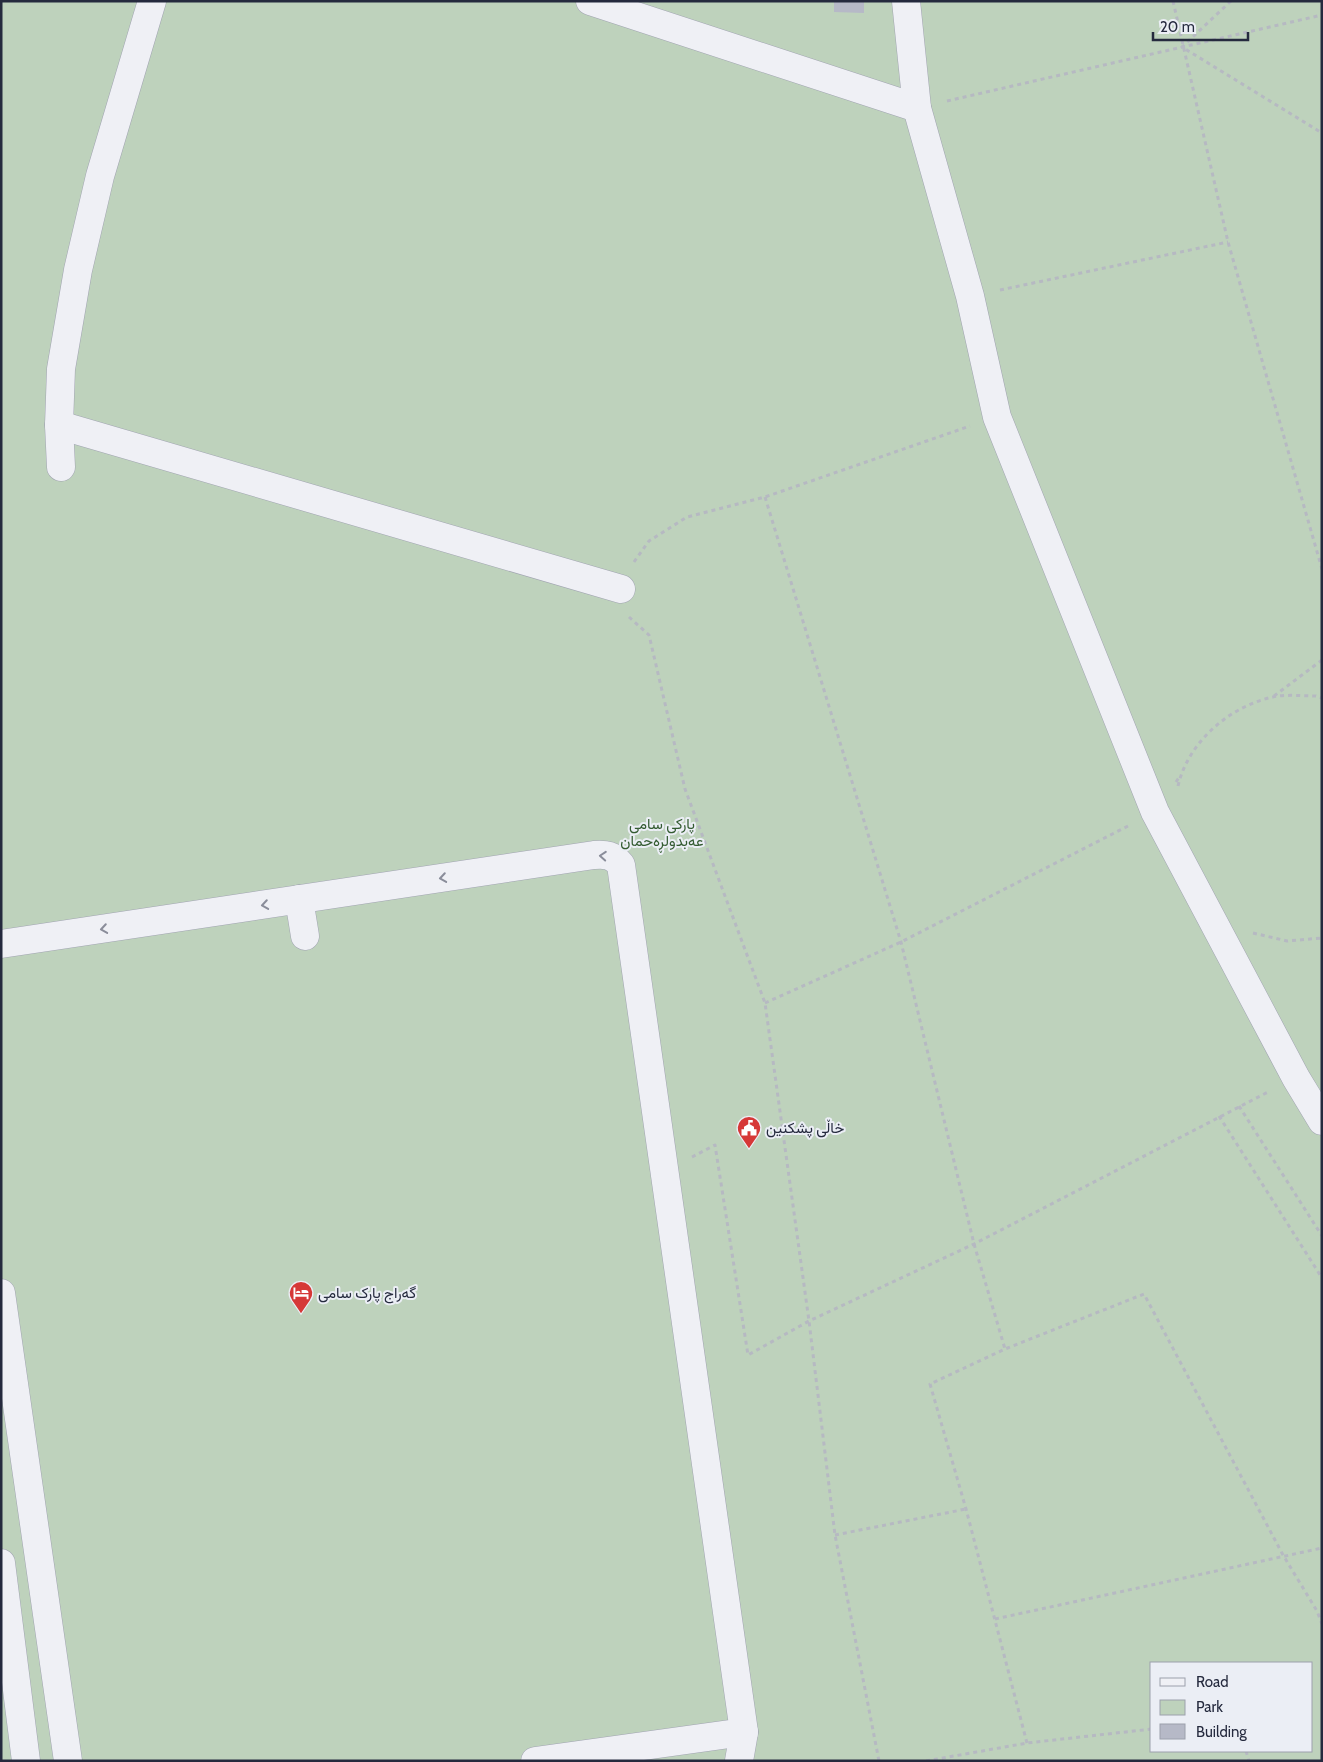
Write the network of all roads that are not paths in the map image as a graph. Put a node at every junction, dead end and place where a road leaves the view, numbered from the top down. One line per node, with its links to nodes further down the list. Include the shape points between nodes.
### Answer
1 (152, 1): 5 (street, via 100,176 78,270 61,369)
2 (590, 1): 4 (street)
3 (906, 1): 4 (street)
4 (917, 108): 11 (street, via 970,296 997,417 1155,812 1296,1078)
5 (59, 425): 6 (street); 7 (street)
6 (61, 467)
7 (621, 589)
8 (299, 900): 9 (street); 10 (street, one-way to 10); 16 (street, one-way to 8, via 621,864 605,854)
9 (305, 936)
10 (1, 944)
11 (1322, 1120)
12 (1, 1293): 13 (street)
13 (38, 1546): 14 (street); 18 (street)
14 (1, 1552)
15 (1, 1564): 17 (street)
16 (744, 1732): 19 (street); 20 (street)
17 (26, 1761)
18 (68, 1761)
19 (534, 1761)
20 (739, 1761)

